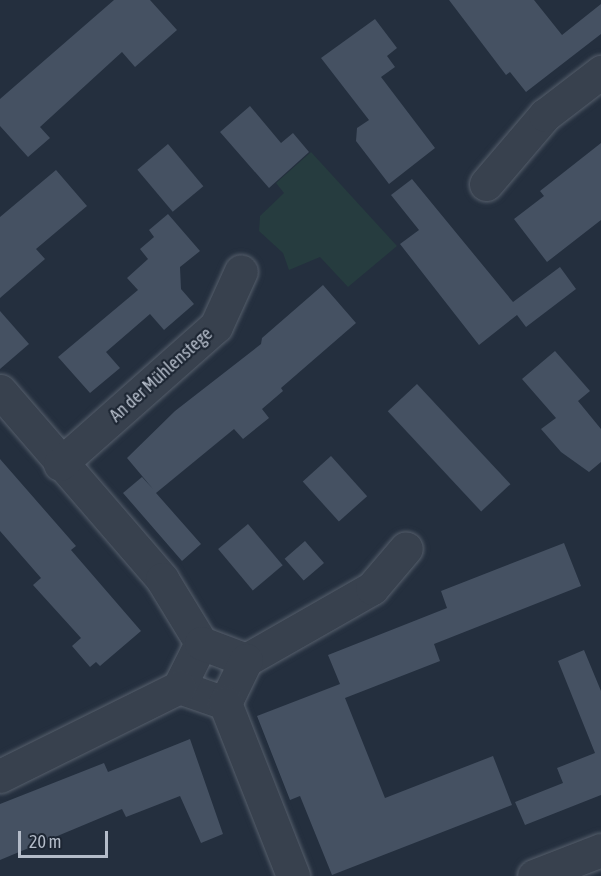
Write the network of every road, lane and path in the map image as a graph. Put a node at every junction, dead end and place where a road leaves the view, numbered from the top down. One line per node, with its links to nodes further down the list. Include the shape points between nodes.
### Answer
1 (601, 72): 2 (street, via 545,115)
2 (486, 184)
3 (241, 271): 5 (street, An der Mühlenstege, via 216,326)
4 (0, 391): 5 (street)
5 (60, 464): 7 (street, via 162,579)
6 (406, 548): 8 (street, via 372,588)
7 (201, 643): 8 (street); 9 (street)
8 (246, 660): 10 (street)
9 (179, 687): 10 (street); 11 (street)
10 (225, 703): 13 (street)
11 (0, 777)
12 (601, 850): 14 (street)
13 (293, 876)
14 (534, 876)

